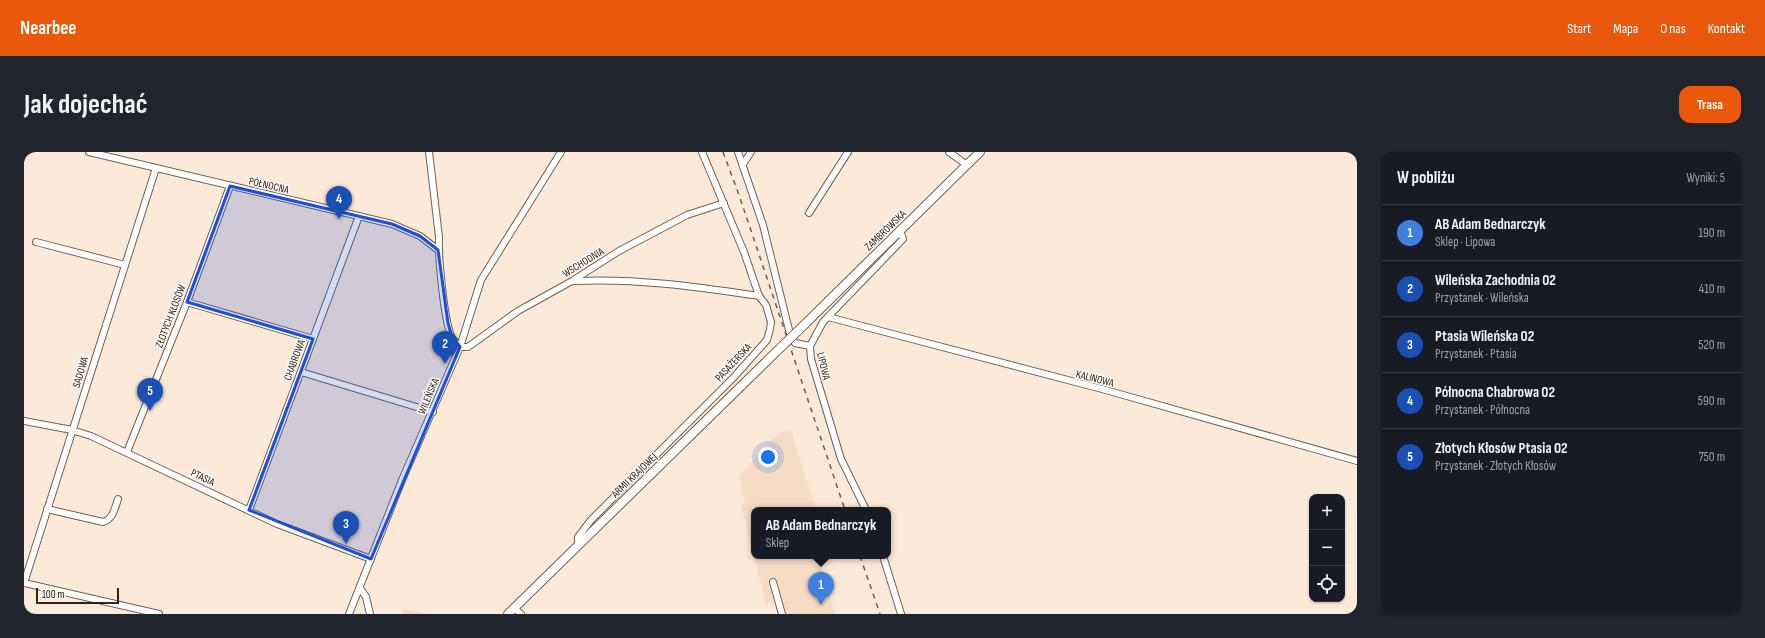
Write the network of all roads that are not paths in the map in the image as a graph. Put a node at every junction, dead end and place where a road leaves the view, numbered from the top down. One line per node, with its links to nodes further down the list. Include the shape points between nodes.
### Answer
1 (89, 152): 12 (street, PÓŁNOCNA)
2 (429, 152): 19 (street, via 439,237)
3 (561, 152): 27 (street, WILEŃSKA, via 481,280)
4 (702, 152): 14 (street, PASAŻERSKA)
5 (738, 152): 10 (street)
6 (751, 152): 10 (street)
7 (848, 152): 15 (street)
8 (949, 152): 11 (street)
9 (980, 152): 11 (main road, ZAMBROWSKA)
10 (743, 164): 26 (street, via 763,225 790,334 795,343)
11 (967, 165): 17 (main road, ZAMBROWSKA)
12 (156, 168): 13 (street, PÓŁNOCNA); 20 (street, SADOWA)
13 (230, 186): 16 (street, PÓŁNOCNA); 23 (street, ZŁOTYCH KŁOSÓW)
14 (724, 203): 21 (street, WSCHODNIA, via 687,215 619,251); 22 (street, PASAŻERSKA)
15 (809, 213)
16 (359, 216): 19 (street, PÓŁNOCNA, via 392,224 420,236); 25 (street, CHABROWA)
17 (900, 230): 24 (street, LIPOWA, via 903,240); 28 (main road, ZAMBROWSKA, bridge)
18 (36, 242): 20 (street)
19 (438, 250): 27 (street, via 448,323 452,337)
20 (125, 265): 32 (street, SADOWA)
21 (572, 281): 22 (street, via 624,280 665,283); 27 (street, WSCHODNIA, via 518,311 468,347)
22 (760, 296): 39 (street, PASAŻERSKA, via 766,305 771,322 767,340 734,377 591,520 578,536)
23 (187, 302): 25 (street); 33 (street, ZŁOTYCH KŁOSÓW)
24 (828, 317): 26 (street, LIPOWA); 34 (street, KALINOWA, via 1102,389)
25 (313, 339): 29 (street, CHABROWA)
26 (810, 346): 36 (street, LIPOWA, via 810,359 841,459)
27 (460, 347): 30 (street, WILEŃSKA)
28 (776, 352): 39 (main road, ARMII KRAJOWEJ)
29 (301, 372): 30 (street); 38 (street, CHABROWA)
30 (433, 412): 40 (street, WILEŃSKA, via 402,480)
31 (24, 421): 32 (street, PTASIA)
32 (72, 430): 33 (street, PTASIA); 37 (street, SADOWA)
33 (127, 452): 38 (street, PTASIA)
34 (1357, 461)
35 (118, 499): 37 (street, via 112,517 109,521 103,522)
36 (865, 507)
37 (47, 509): 43 (street, SADOWA)
38 (249, 510): 40 (street, PTASIA, via 277,524)
39 (578, 545): 45 (main road, ARMII KRAJOWEJ)
40 (371, 559): 44 (street, WILEŃSKA)
41 (883, 559): 51 (street)
42 (773, 582): 50 (street)
43 (24, 583): 46 (street)
44 (360, 588): 47 (street, WILEŃSKA); 48 (street, via 366,597)
45 (511, 611): 49 (street)
46 (159, 614)
47 (349, 614)
48 (370, 614)
49 (521, 614)
50 (782, 614)
51 (901, 614)

